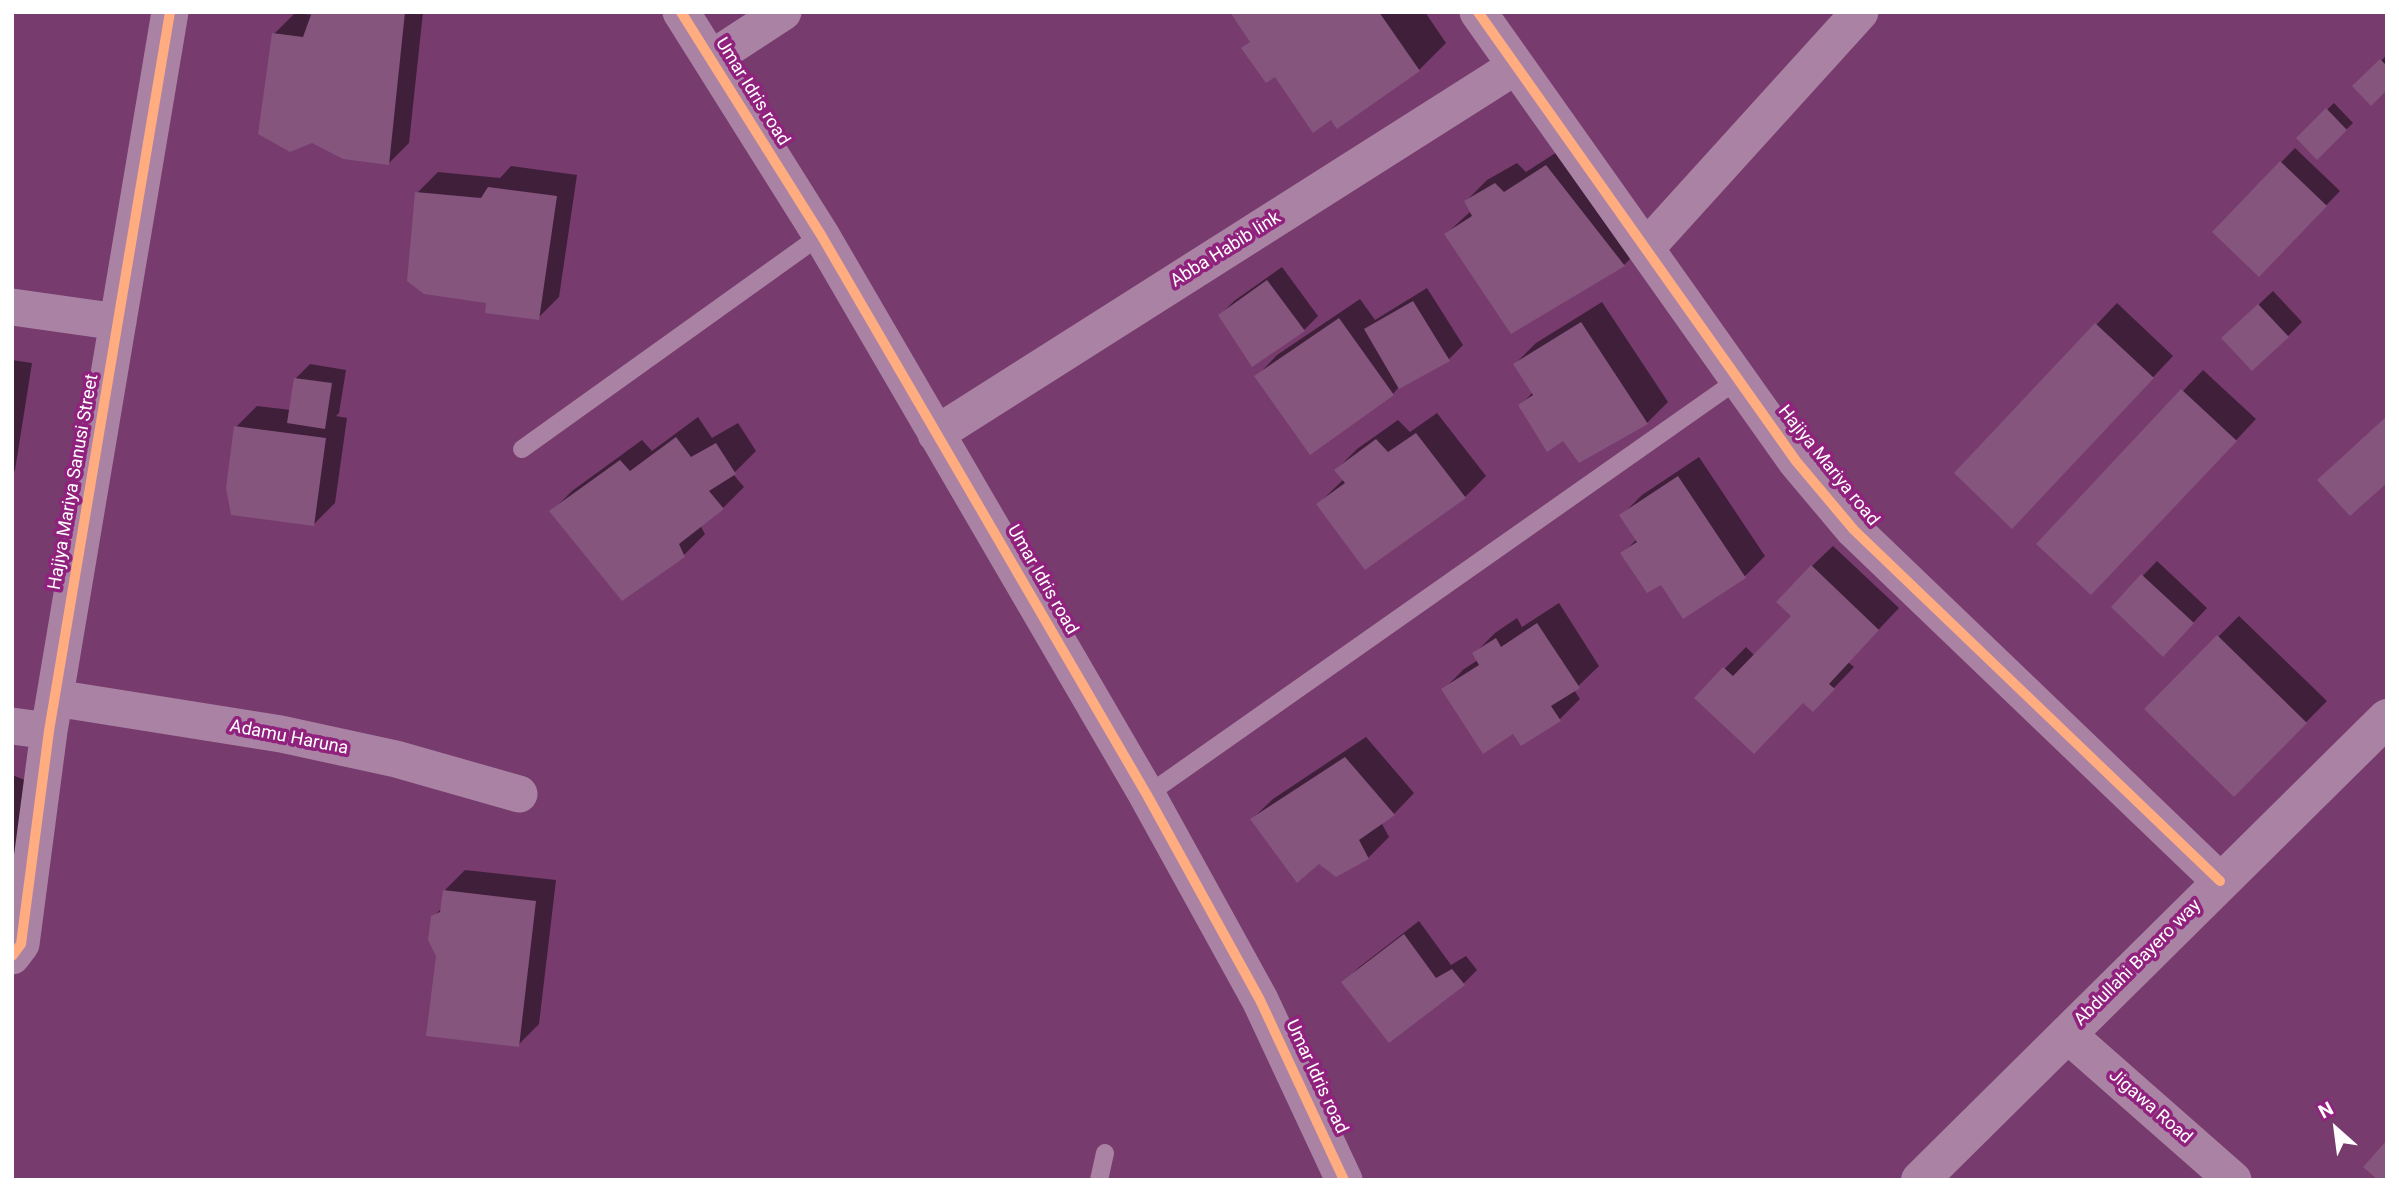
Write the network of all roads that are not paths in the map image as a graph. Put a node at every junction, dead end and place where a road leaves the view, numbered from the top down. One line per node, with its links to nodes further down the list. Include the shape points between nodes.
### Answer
1 (170, 12): 11 (street, Hajiya Mariya Sanusi Street)
2 (681, 12): 6 (street, Umar Idris road)
3 (783, 12): 6 (street)
4 (1478, 12): 7 (street, Hajiya Mariya road)
5 (1860, 12): 9 (street)
6 (711, 59): 8 (street, Umar Idris road)
7 (1516, 66): 9 (street, Hajiya Mariya road); 13 (street, Abba Habib link)
8 (821, 235): 13 (street, Umar Idris road); 14 (lane)
9 (1646, 248): 12 (street, Hajiya Mariya road)
10 (12, 307): 11 (street)
11 (118, 322): 15 (street, Hajiya Mariya Sanusi Street)
12 (1738, 379): 19 (lane); 20 (street, Hajiya Mariya road, via 1796,461 1854,530)
13 (936, 433): 19 (street, Umar Idris road)
14 (522, 449)
15 (52, 714): 17 (street, Adamu Haruna); 18 (street, Adamu Haruna, via 281,734 396,759); 21 (street, Hajiya Mariya Sanusi Street, via 21,944)
16 (2387, 718): 20 (street, Abdullahi Bayero way)
17 (12, 726)
18 (519, 794)
19 (1147, 795): 25 (street, Umar Idris road, via 1260,1000)
20 (2220, 881): 22 (street, Abdullahi Bayero way)
21 (12, 956)
22 (2067, 1034): 26 (street, Abdullahi Bayero way); 27 (street, Jigawa Road)
23 (1105, 1153): 24 (lane)
24 (1099, 1180)
25 (1344, 1180)
26 (1920, 1180)
27 (2233, 1180)

